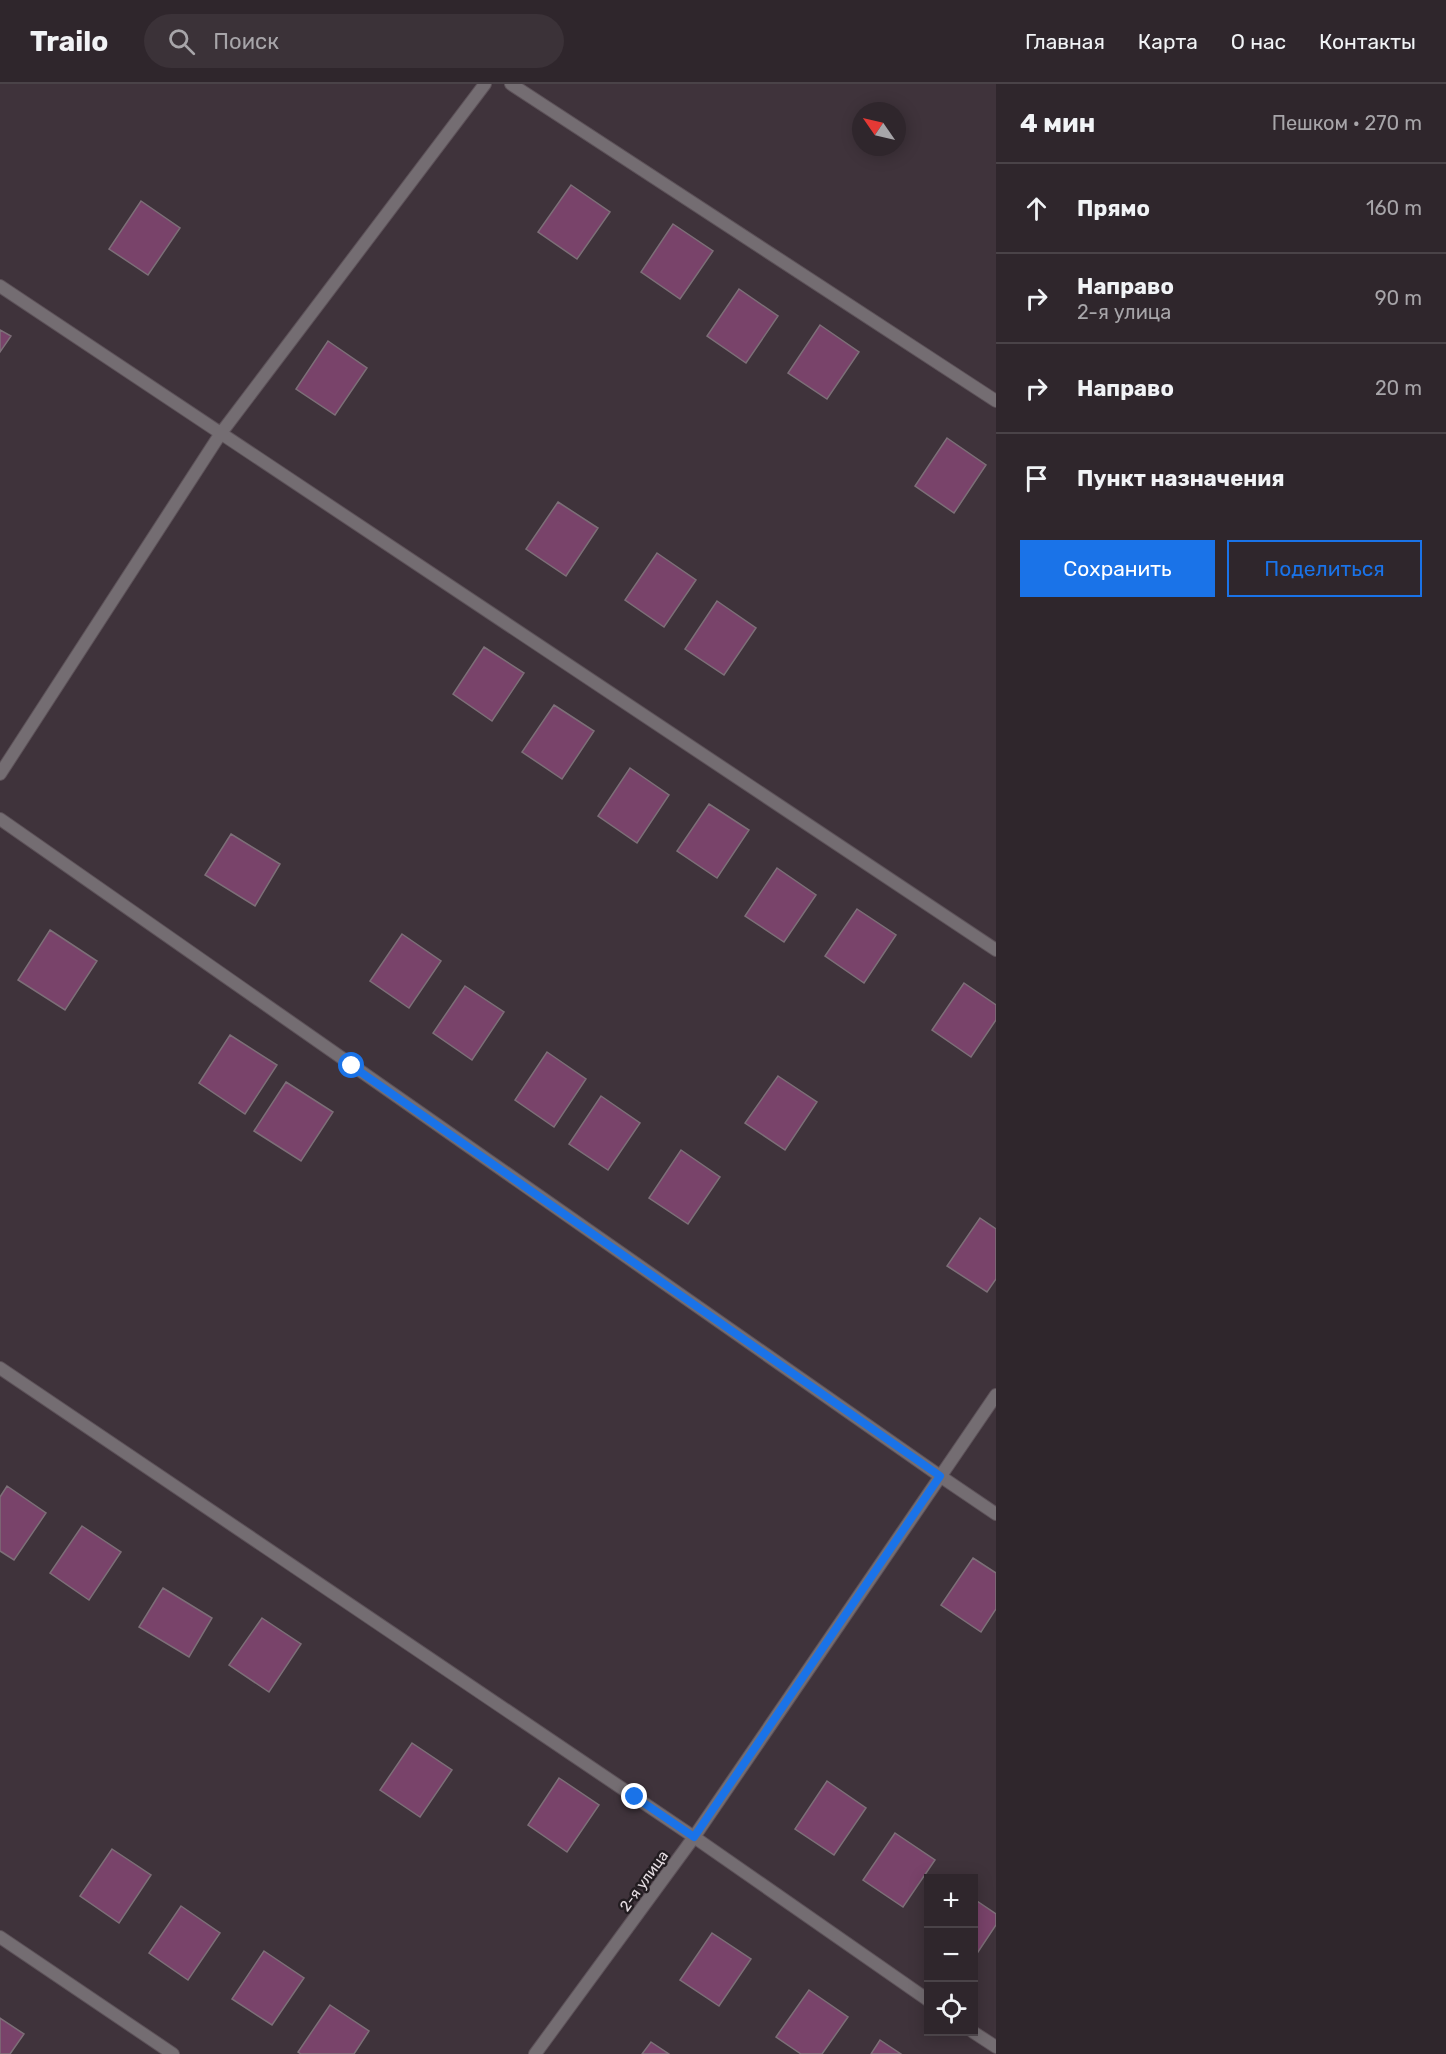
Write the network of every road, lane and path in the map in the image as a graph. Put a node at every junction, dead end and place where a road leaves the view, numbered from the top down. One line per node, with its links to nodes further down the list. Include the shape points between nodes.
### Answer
1 (485, 84): 5 (street)
2 (511, 84): 4 (street)
3 (0, 286): 5 (street)
4 (996, 401)
5 (221, 433): 6 (street); 8 (street)
6 (0, 774)
7 (0, 819): 11 (street)
8 (996, 950)
9 (0, 1368): 13 (street)
10 (996, 1395): 11 (street, 2-я улица)
11 (940, 1476): 12 (street); 13 (street, 2-я улица)
12 (996, 1514)
13 (694, 1837): 15 (street); 19 (street, 2-я улица)
14 (0, 1937): 18 (street)
15 (924, 1997)
16 (978, 2035): 17 (street)
17 (996, 2048)
18 (173, 2054)
19 (535, 2054)

